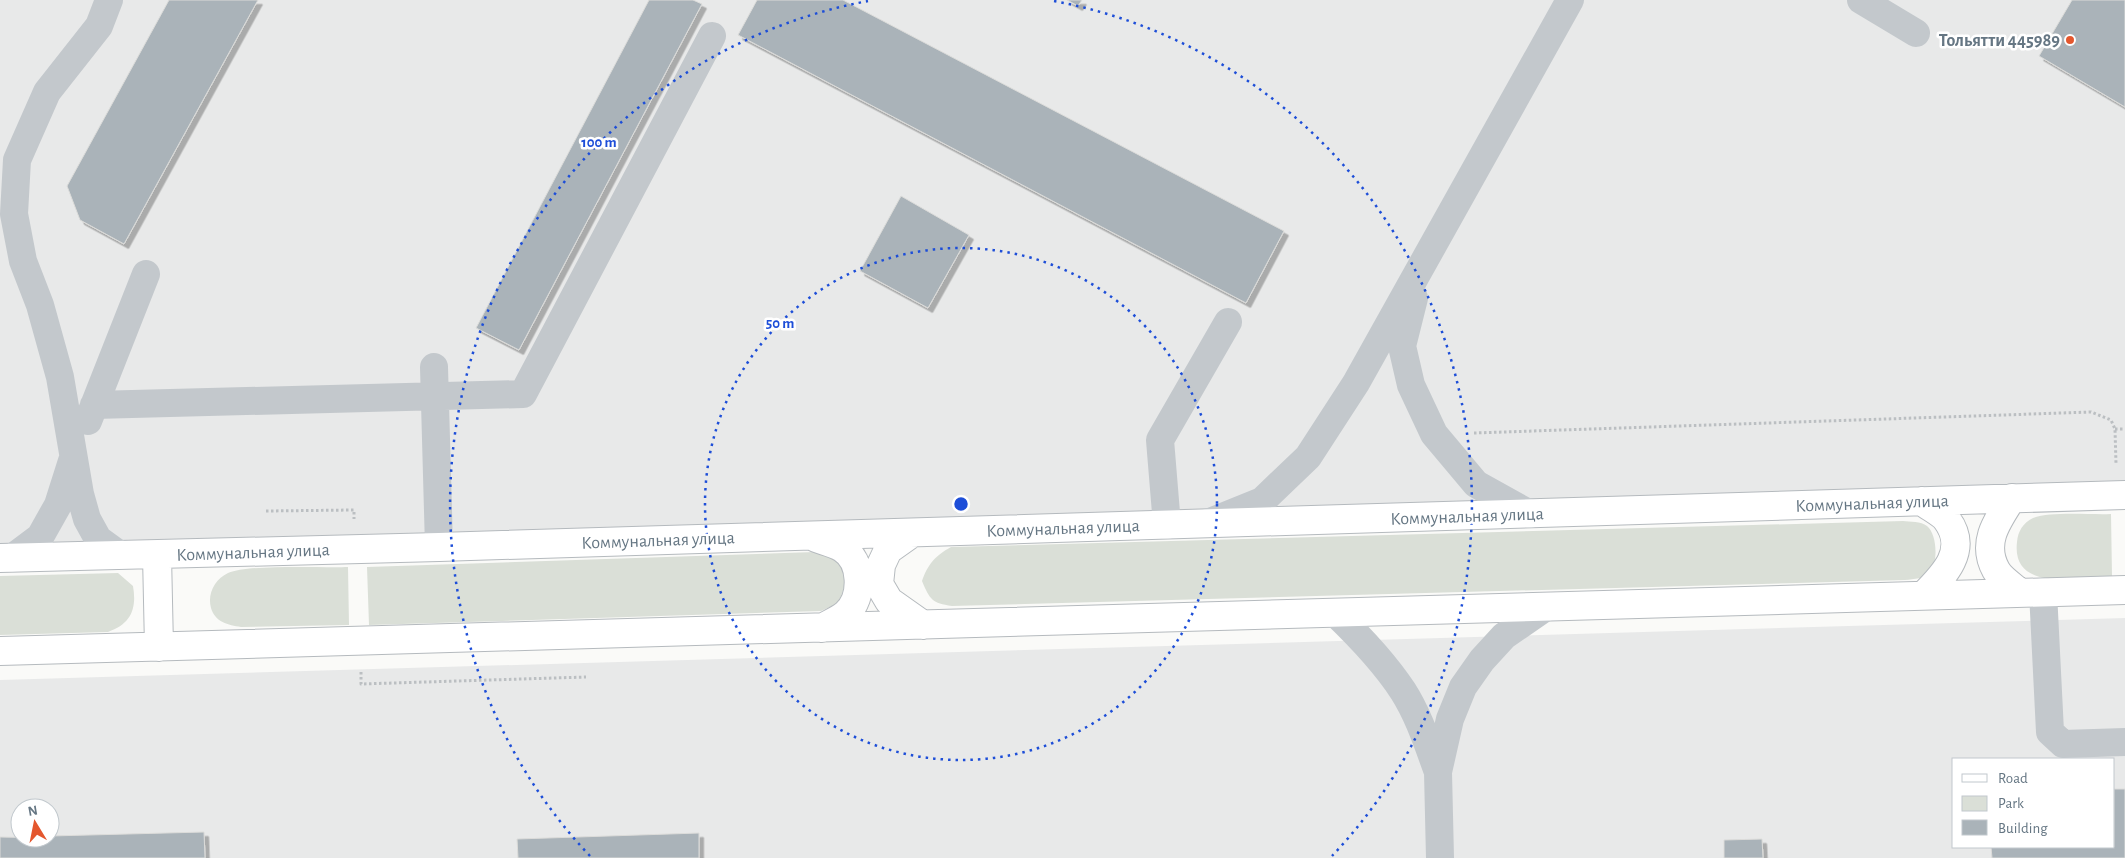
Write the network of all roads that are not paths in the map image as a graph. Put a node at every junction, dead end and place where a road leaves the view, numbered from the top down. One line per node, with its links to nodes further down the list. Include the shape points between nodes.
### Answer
1 (109, 0): 7 (street, via 99,26 47,92 17,160 14,214)
2 (1570, 0): 8 (street)
3 (1861, 0): 4 (street)
4 (1916, 33)
5 (712, 36): 12 (street, via 523,394)
6 (0, 244): 7 (street)
7 (23, 261): 14 (street, via 40,305 60,377)
8 (1421, 268): 18 (street, via 1402,346 1411,385 1434,434 1476,484); 19 (street, via 1356,383 1308,457 1262,501)
9 (146, 274): 13 (street)
10 (1228, 322): 20 (street, via 1160,440)
11 (434, 367): 12 (street)
12 (434, 396): 13 (street); 23 (street)
13 (94, 405): 14 (street)
14 (74, 455): 25 (street, via 87,518 98,539); 26 (street, via 58,505 40,537)
15 (2125, 495): 16 (main road, Коммунальная улица)
16 (2012, 498): 17 (main road, Коммунальная улица); 28 (main road, via 1996,523 1989,545 1996,571)
17 (1922, 501): 18 (main road, Коммунальная улица); 29 (main road, via 1947,520 1956,543 1948,570)
18 (1530, 514): 19 (main road, Коммунальная улица)
19 (1206, 524): 20 (main road, Коммунальная улица)
20 (1166, 525): 21 (main road, Коммунальная улица)
21 (912, 533): 22 (main road, Коммунальная улица); 32 (main road, via 888,550 881,565 879,584 889,601)
22 (810, 536): 23 (main road, Коммунальная улица); 33 (main road, via 842,548 854,559 859,576 856,598 846,614)
23 (439, 547): 24 (main road, Коммунальная улица)
24 (156, 555): 25 (main road, Коммунальная улица); 34 (main road)
25 (120, 556): 26 (main road, Коммунальная улица)
26 (6, 558)
27 (2125, 590): 28 (main road)
28 (2031, 592): 29 (main road); 36 (street, via 2050,732 2063,744)
29 (1924, 595): 30 (main road)
30 (1546, 607): 31 (main road); 37 (street, via 1504,636 1464,687 1450,719)
31 (1335, 613): 32 (main road); 37 (street, via 1368,645 1403,692)
32 (923, 625): 33 (main road)
33 (822, 628): 34 (main road)
34 (159, 647): 35 (main road)
35 (0, 651)
36 (2125, 742)
37 (1438, 772): 38 (street)
38 (1440, 858)

